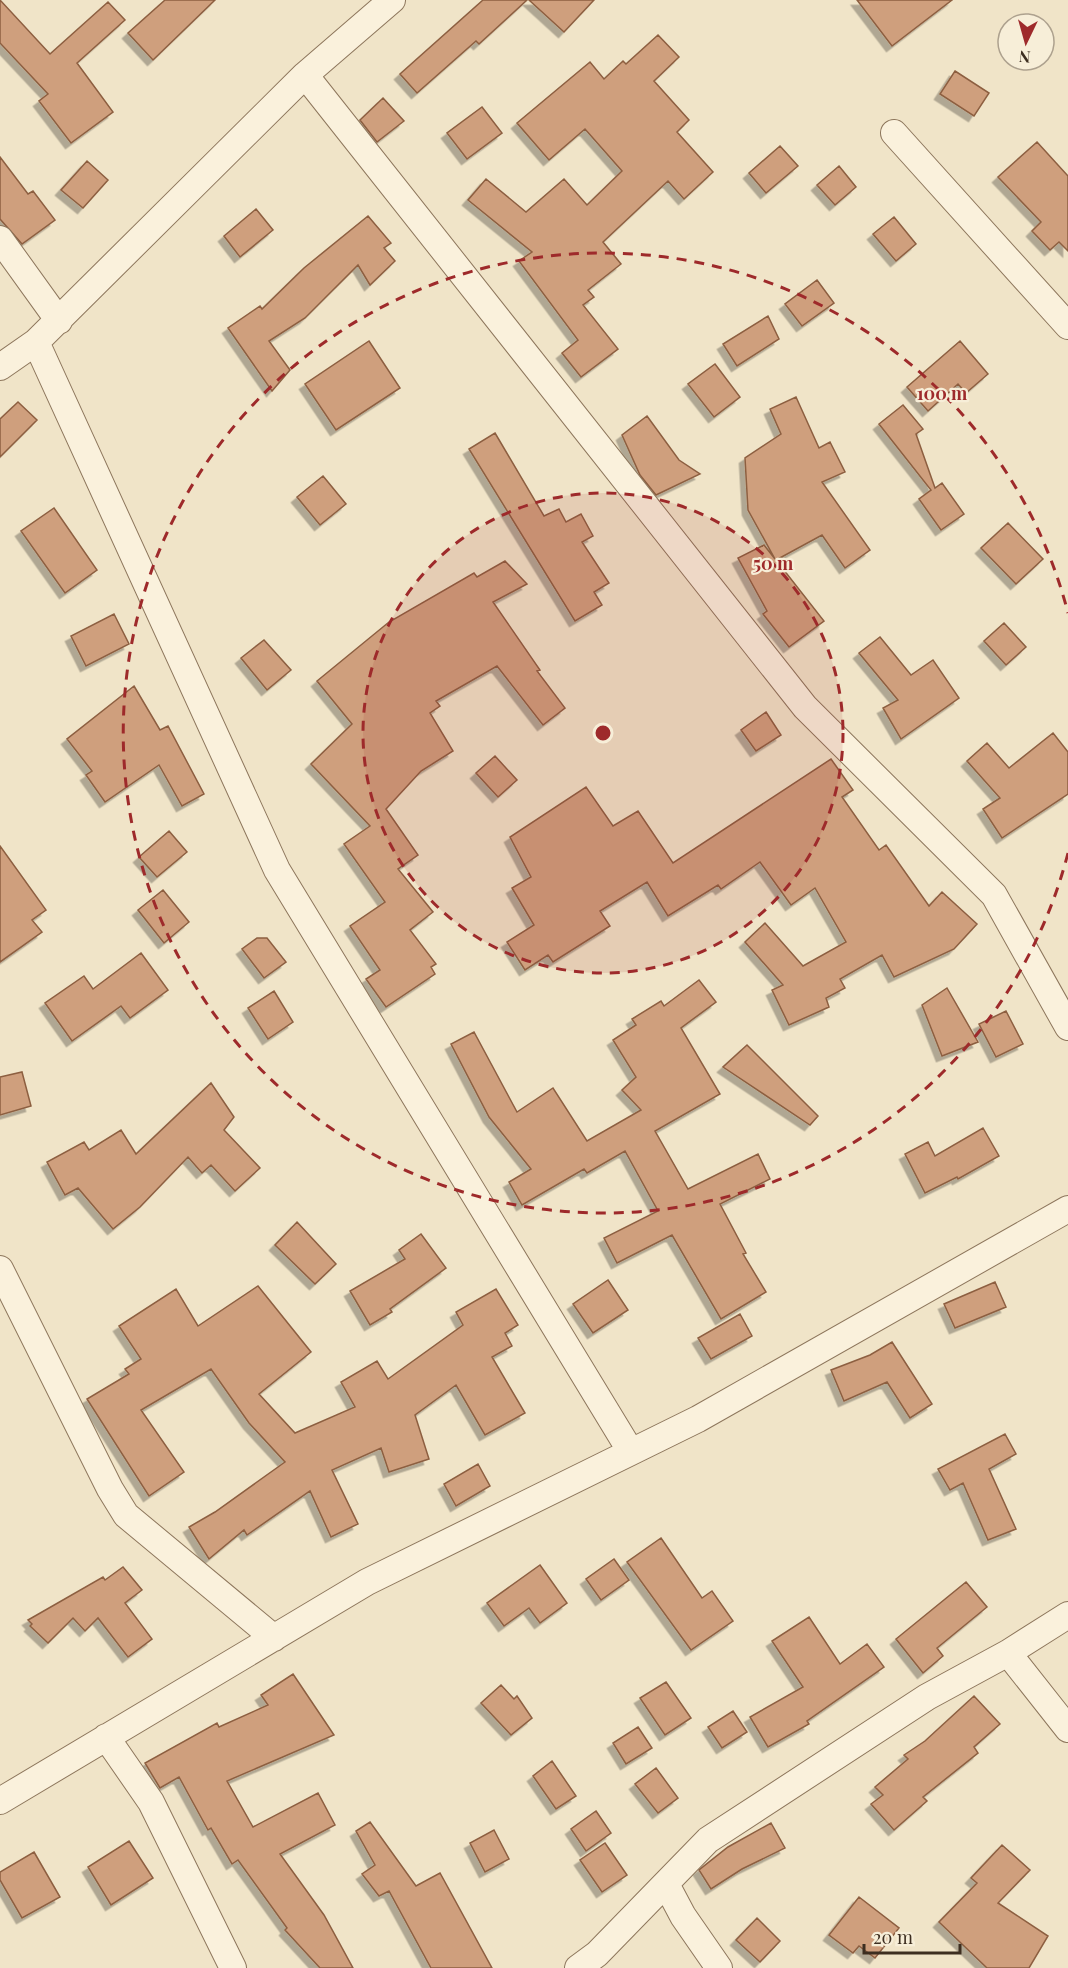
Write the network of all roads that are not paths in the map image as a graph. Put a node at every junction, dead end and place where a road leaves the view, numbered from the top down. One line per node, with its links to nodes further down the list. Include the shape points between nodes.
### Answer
1 (392, 0): 2 (street)
2 (304, 75): 5 (street); 9 (street, via 805,707 994,895)
3 (894, 134): 6 (street)
4 (0, 240): 5 (street)
5 (59, 321): 7 (street)
6 (1068, 326)
7 (36, 342): 8 (street); 12 (street, via 277,870)
8 (0, 367)
9 (1068, 1027)
10 (1068, 1209): 12 (street, via 708,1413)
11 (0, 1269): 14 (street, via 126,1515)
12 (631, 1452): 14 (street, via 367,1582)
13 (1068, 1615): 15 (street)
14 (274, 1638): 17 (street)
15 (1008, 1653): 16 (street); 19 (street, via 927,1697 708,1840)
16 (1068, 1729)
17 (106, 1737): 18 (street); 20 (street, via 151,1802)
18 (0, 1801)
19 (666, 1884): 21 (street); 22 (street)
20 (233, 1968)
21 (578, 1968)
22 (719, 1968)

